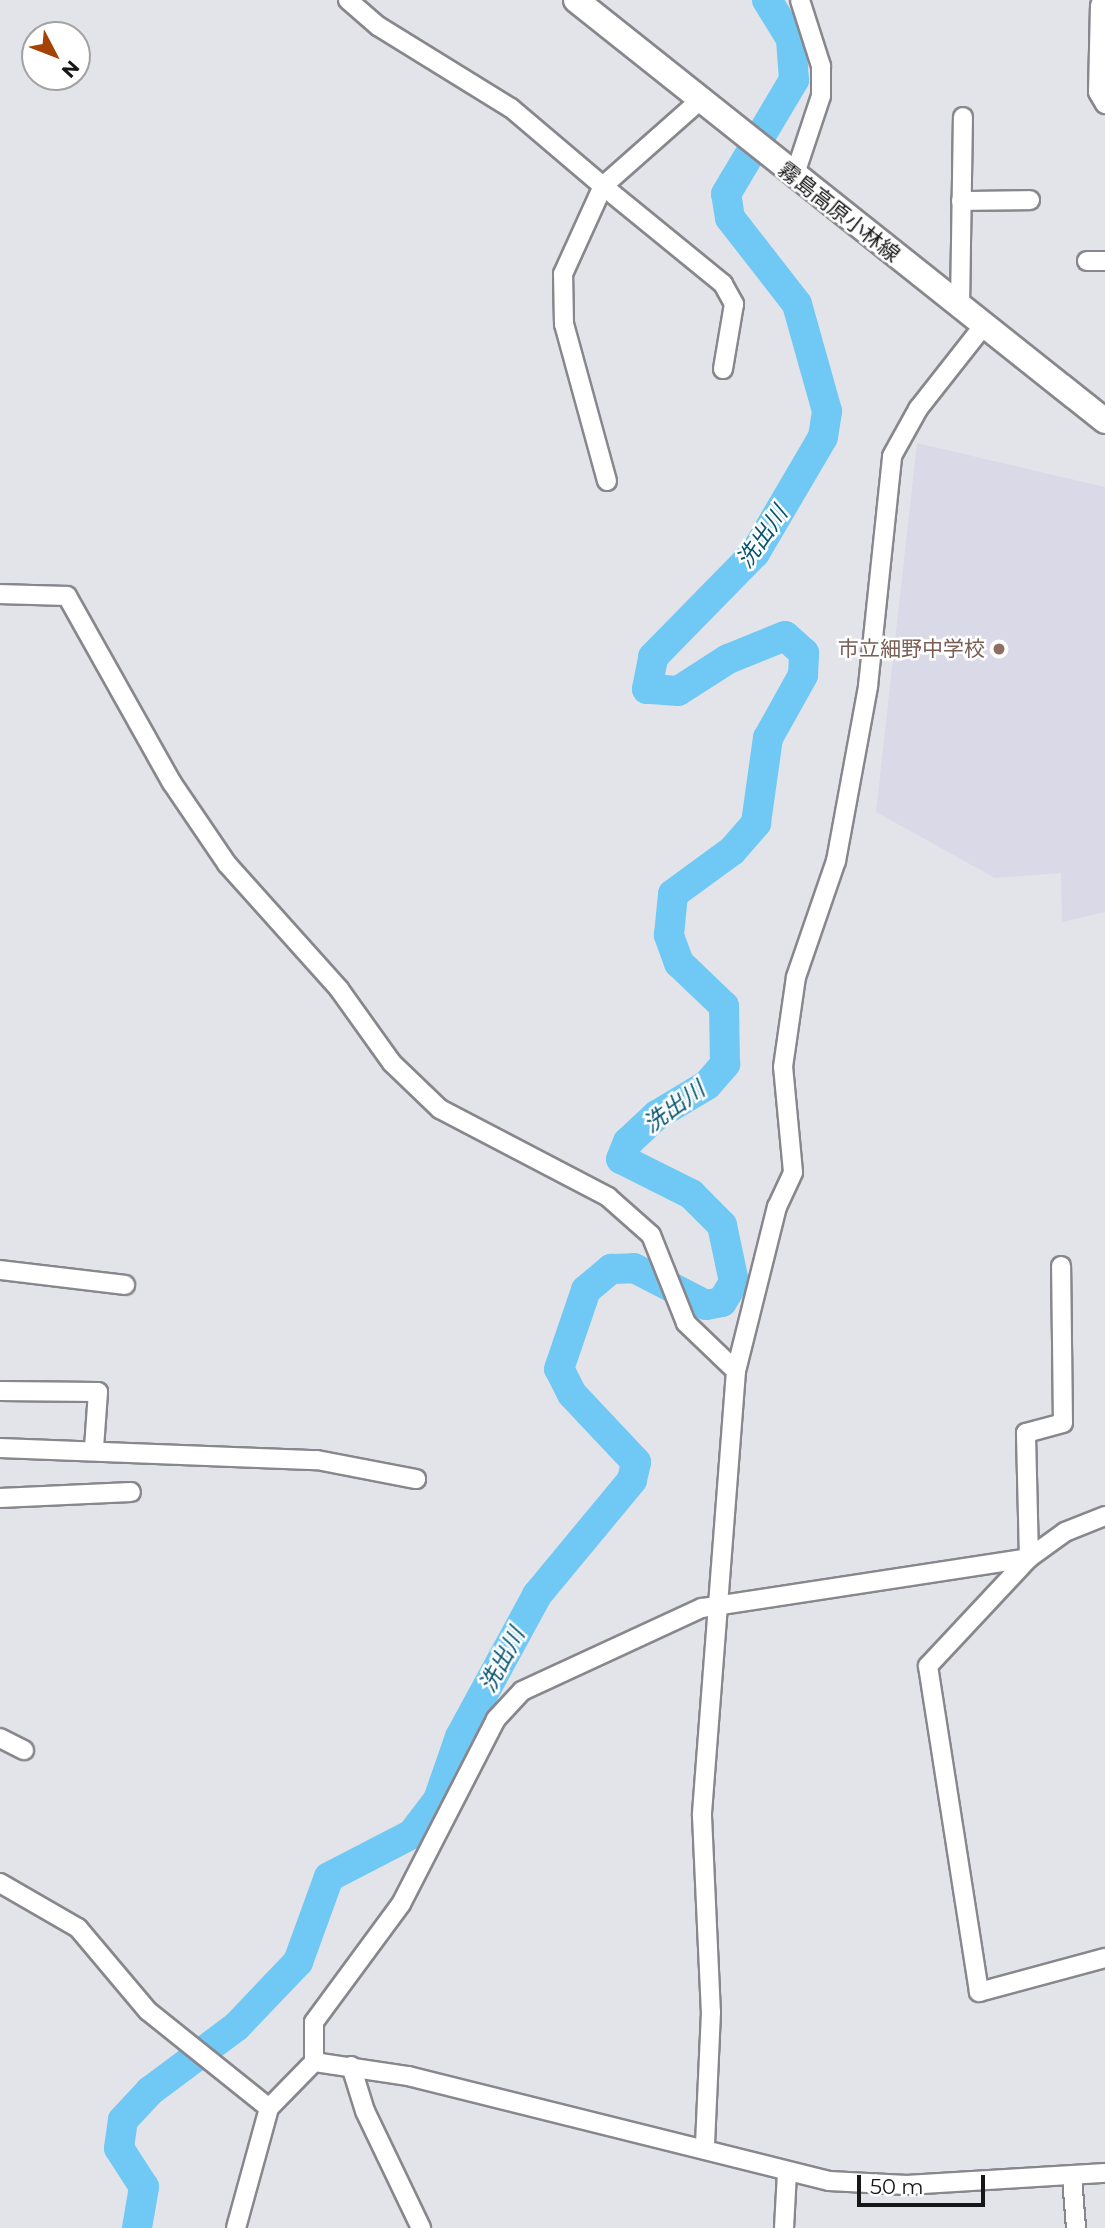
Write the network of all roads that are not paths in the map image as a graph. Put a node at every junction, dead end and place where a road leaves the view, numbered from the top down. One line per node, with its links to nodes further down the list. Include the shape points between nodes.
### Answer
1 (348, 0): 9 (street, via 378,26 511,108)
2 (576, 0): 5 (main road, 霧島高原小林線)
3 (800, 0): 8 (street, via 821,66 821,96)
4 (1100, 5): 6 (street, via 1098,92)
5 (702, 103): 8 (main road, 霧島高原小林線); 9 (street)
6 (1105, 104)
7 (962, 117): 11 (street)
8 (789, 172): 12 (main road, 霧島高原小林線)
9 (603, 186): 14 (street, via 723,284 734,304); 16 (street, via 563,286 564,324)
10 (1030, 200): 11 (street)
11 (961, 201): 12 (street)
12 (960, 306): 13 (main road, 霧島高原小林線)
13 (984, 325): 15 (main road, 霧島高原小林線); 21 (street, via 918,410 892,456 868,686 836,861 796,977 785,1054 793,1172 776,1207)
14 (723, 369)
15 (1105, 421)
16 (607, 481)
17 (0, 594): 21 (street, via 66,596 172,783 227,864 339,989 392,1063 440,1109 608,1197 651,1235 686,1323)
18 (1061, 1266): 29 (street, via 1063,1423 1026,1433)
19 (0, 1270): 20 (street)
20 (125, 1285)
21 (736, 1371): 30 (street)
22 (0, 1391): 24 (street, via 98,1392)
23 (0, 1448): 24 (street)
24 (94, 1448): 25 (street, via 317,1460)
25 (416, 1479)
26 (131, 1492): 27 (street)
27 (0, 1498)
28 (1105, 1516): 29 (street, via 1065,1532)
29 (1029, 1558): 30 (street); 34 (street, via 928,1667 979,1992)
30 (716, 1606): 35 (street, via 671,1618 594,1653 522,1691 496,1719 401,1904 314,2022); 38 (street, via 702,1816 711,2012)
31 (0, 1738): 32 (street)
32 (24, 1750)
33 (0, 1884): 37 (street, via 78,1928 171,2031)
34 (1105, 1958)
35 (314, 2063): 36 (street); 37 (street)
36 (351, 2066): 38 (street); 43 (street, via 365,2111)
37 (269, 2108): 42 (street)
38 (705, 2146): 39 (street)
39 (787, 2173): 41 (street, via 894,2185); 44 (street)
40 (1105, 2173): 41 (street)
41 (1072, 2177): 45 (street)
42 (236, 2228)
43 (421, 2228)
44 (784, 2228)
45 (1076, 2228)

